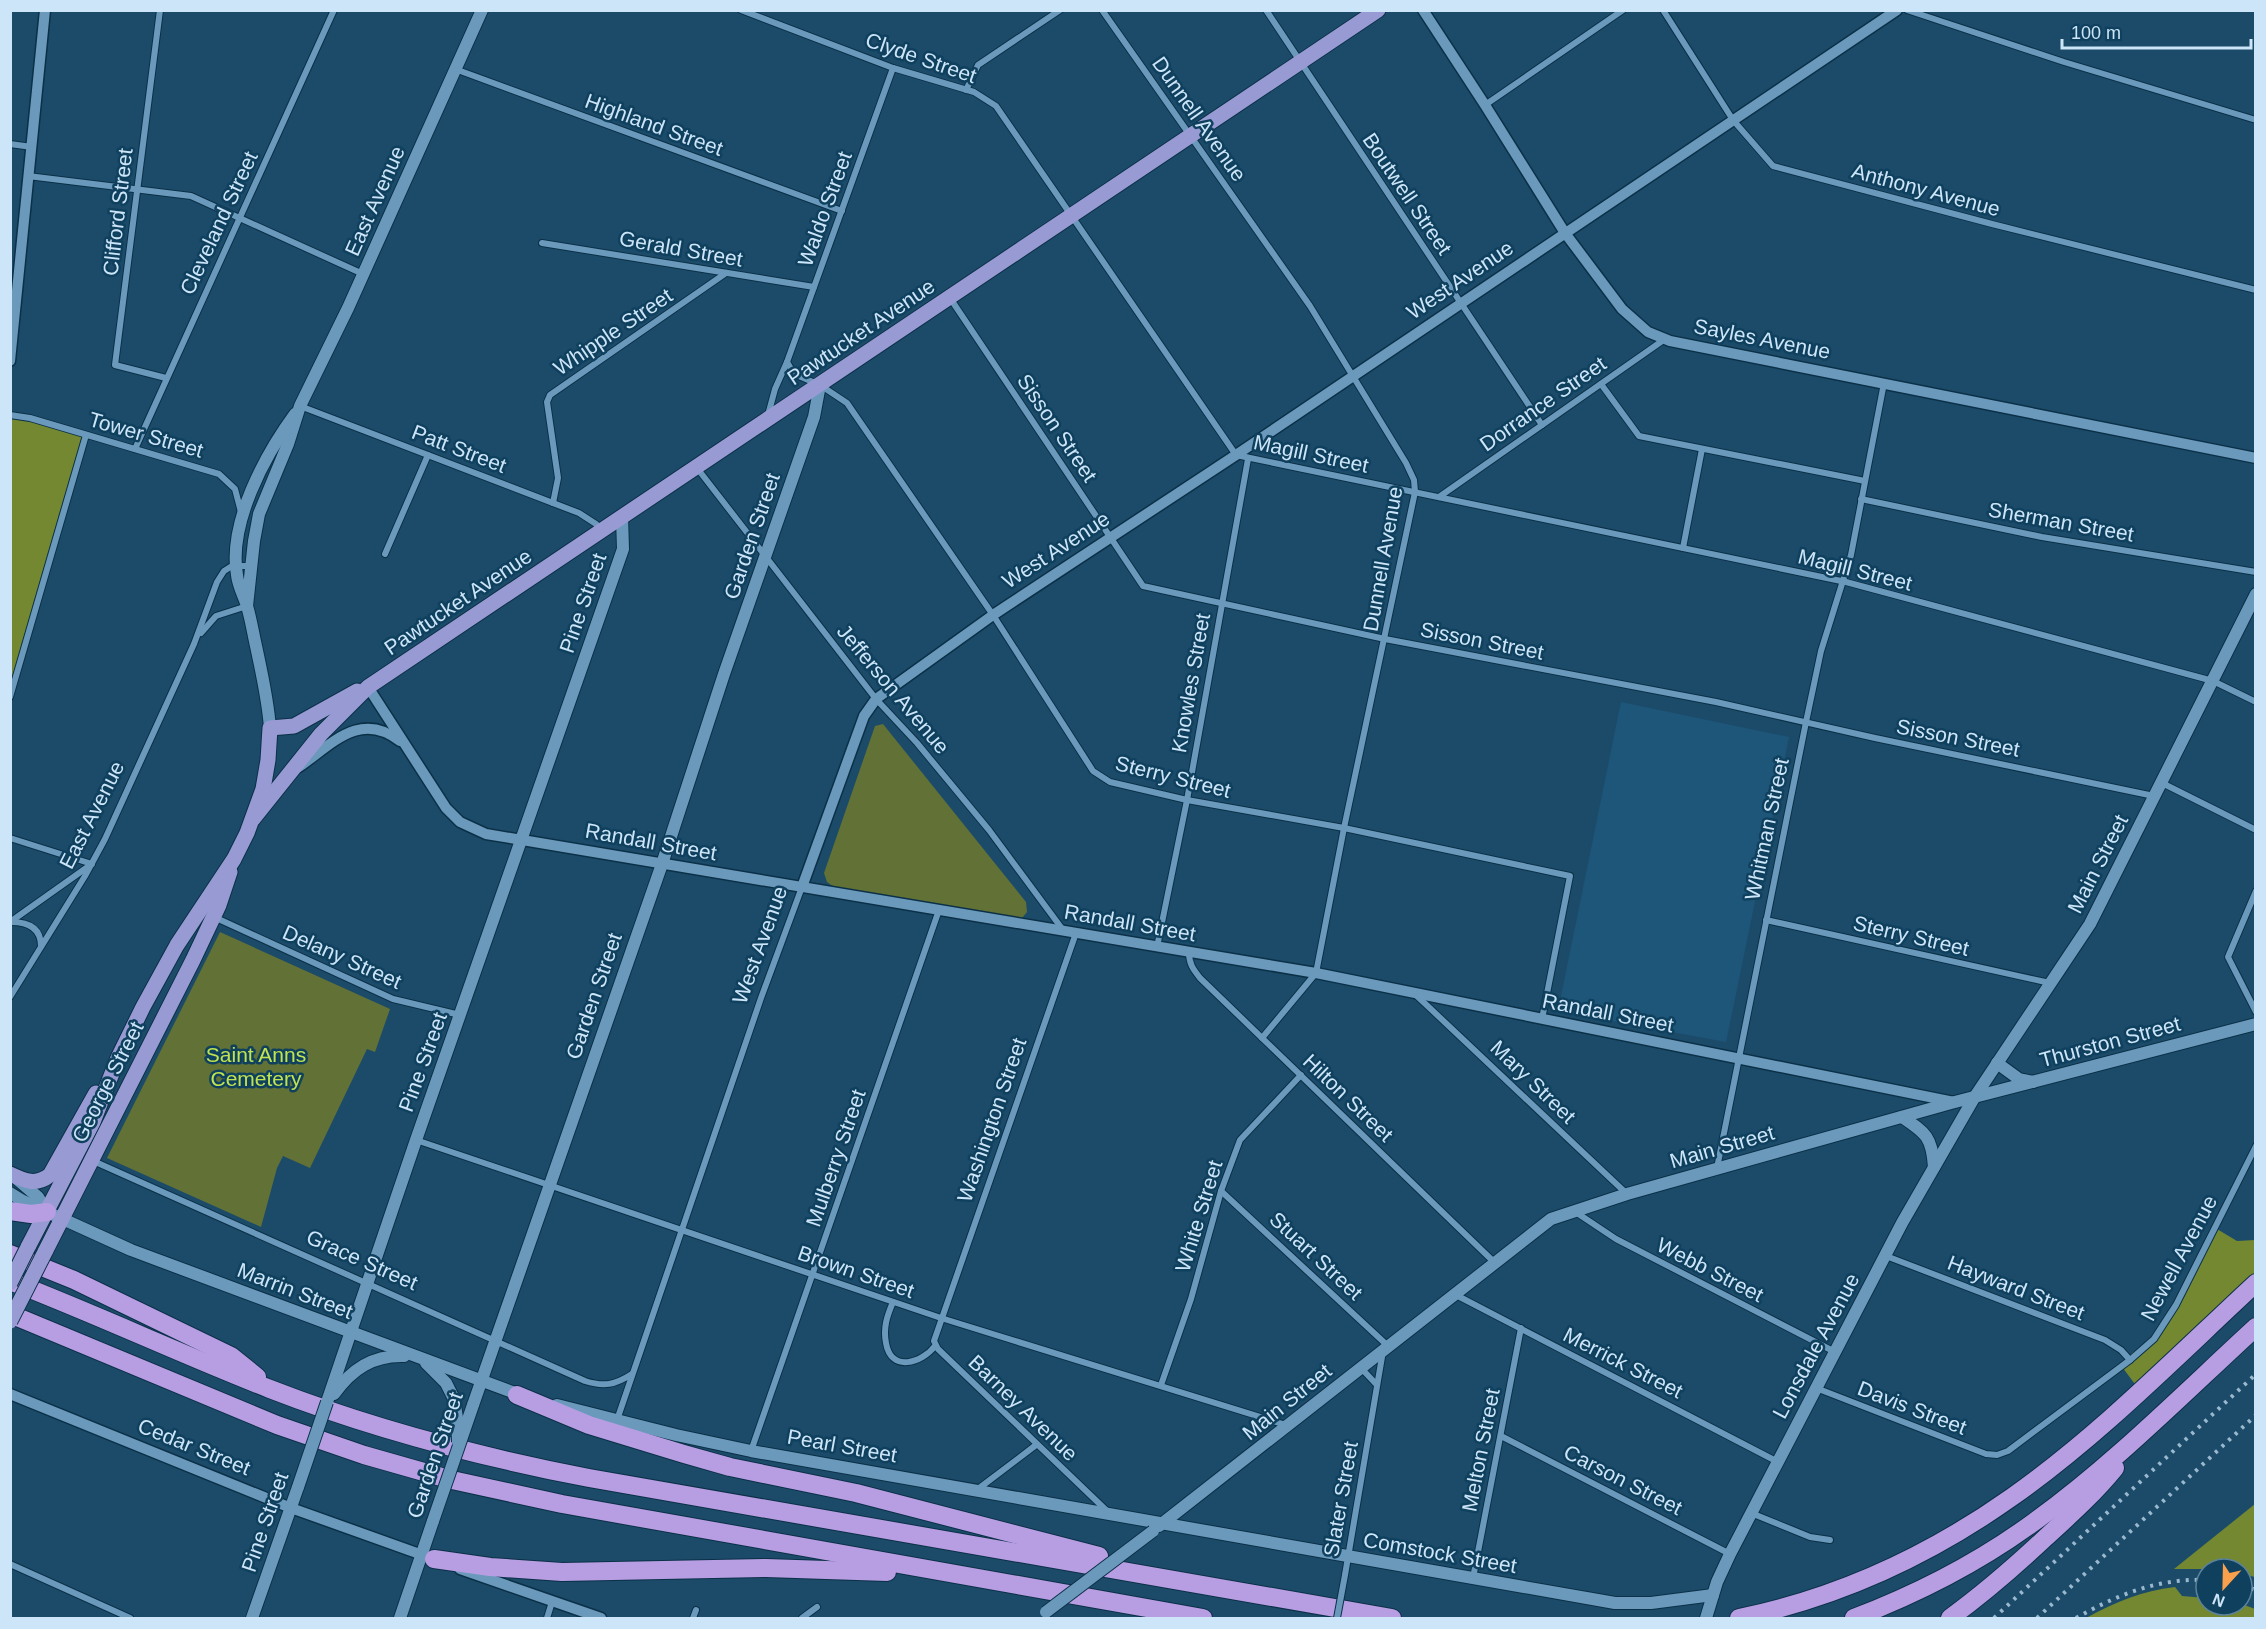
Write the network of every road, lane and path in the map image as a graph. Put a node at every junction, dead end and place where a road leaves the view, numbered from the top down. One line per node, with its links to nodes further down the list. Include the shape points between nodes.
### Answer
1 (45, 10): 24 (street)
2 (160, 10): 26 (street, Clifford Street)
3 (334, 10): 29 (street, Cleveland Street)
4 (482, 10): 17 (main road, East Avenue)
5 (741, 10): 16 (street, Clyde Street)
6 (1060, 10): 18 (street, via 978,65)
7 (1102, 10): 22 (street, Dunnell Avenue)
8 (1266, 10): 15 (street, Boutwell Street)
9 (1378, 10): 15 (main road, Pawtucket Avenue)
10 (1423, 10): 19 (street, Sayles Avenue)
11 (1623, 10): 19 (street)
12 (1663, 10): 20 (street, Anthony Avenue)
13 (1896, 10): 20 (street, West Avenue)
14 (1907, 10): 21 (street)
15 (1299, 63): 22 (main road, Pawtucket Avenue); 38 (street, Boutwell Street)
16 (893, 68): 18 (street, Clyde Street); 27 (street, Waldo Street)
17 (455, 69): 27 (street, Highland Street); 33 (main road, East Avenue)
18 (966, 90): 28 (street, Clyde Street, via 996,106)
19 (1485, 105): 30 (street, Sayles Avenue)
20 (1733, 120): 30 (street, West Avenue); 36 (street, Anthony Avenue, via 1773,166)
21 (2256, 120)
22 (1191, 136): 28 (main road, Pawtucket Avenue); 42 (street, Dunnell Avenue, via 1310,306)
23 (10, 144): 24 (street)
24 (32, 147): 25 (street)
25 (28, 176): 26 (street); 34 (street)
26 (137, 190): 29 (street, via 191,196); 43 (street, Clifford Street, via 115,365)
27 (842, 212): 35 (street, Waldo Street)
28 (1072, 216): 37 (main road, Pawtucket Avenue); 55 (street)
29 (239, 218): 33 (street); 43 (street, Cleveland Street)
30 (1565, 233): 38 (street, West Avenue); 39 (street, Sayles Avenue, via 1622,309 1648,332)
31 (542, 243): 32 (street, Gerald Street)
32 (726, 273): 35 (street, Gerald Street); 63 (street, Whipple Street, via 550,394 558,478)
33 (363, 274): 47 (main road, East Avenue)
34 (14, 286): 40 (street)
35 (814, 287): 41 (street, Waldo Street)
36 (2256, 290)
37 (950, 298): 46 (main road, Pawtucket Avenue); 68 (street, Sisson Street)
38 (1460, 303): 42 (street, West Avenue); 50 (street, Boutwell Street)
39 (1666, 339): 44 (street, Sayles Avenue); 45 (street, Dorrance Street)
40 (10, 361)
41 (787, 362): 46 (street, via 794,374); 49 (street, Waldo Street)
42 (1353, 376): 55 (street, West Avenue); 60 (street, Dunnell Avenue, via 1406,463)
43 (166, 378): 52 (street, Cleveland Street)
44 (1884, 382): 56 (street, Sayles Avenue); 59 (street)
45 (1601, 384): 50 (street, Dorrance Street); 53 (street, via 1639,436)
46 (820, 385): 49 (main road, Pawtucket Avenue); 71 (main road, Garden Street, via 814,417); 79 (street, Sterry Street, via 847,403)
47 (300, 406): 54 (street, Patt Street); 65 (main road, East Avenue, via 270,453); 66 (main road, East Avenue)
48 (10, 416): 51 (street, Tower Street)
49 (767, 420): 58 (main road, Pawtucket Avenue)
50 (1542, 425): 61 (street, Dorrance Street)
51 (86, 435): 52 (street, Tower Street); 84 (street)
52 (135, 449): 65 (street, Tower Street, via 219,474 235,489)
53 (1702, 449): 59 (street); 69 (street)
54 (428, 455): 63 (street, Patt Street); 70 (street)
55 (1236, 455): 57 (street, Magill Street); 68 (street, West Avenue)
56 (2256, 458)
57 (1248, 459): 60 (street, Magill Street); 77 (street, Knowles Street)
58 (697, 467): 64 (main road, Pawtucket Avenue); 71 (street, Jefferson Avenue)
59 (1865, 481): 62 (street, Whitman Street)
60 (1415, 492): 61 (street, Magill Street); 80 (street, Dunnell Avenue)
61 (1439, 497): 69 (street, Magill Street)
62 (1861, 499): 74 (street, Sherman Street, via 2042,537); 75 (street, Whitman Street)
63 (553, 503): 67 (street, Patt Street, via 579,513)
64 (622, 518): 67 (main road, Pawtucket Avenue); 98 (main road, Pine Street, via 622,549)
65 (241, 520): 66 (street); 72 (main road, East Avenue)
66 (257, 525): 73 (main road, East Avenue)
67 (602, 531): 83 (main road, Pawtucket Avenue)
68 (1111, 538): 77 (street, Sisson Street, via 1143,586); 79 (street, West Avenue)
69 (1683, 548): 75 (street, Magill Street)
70 (385, 554)
71 (766, 556): 85 (street, Jefferson Avenue); 101 (main road, Garden Street)
72 (236, 565): 73 (street); 78 (main road, George Street); 81 (street, East Avenue, via 221,575)
73 (251, 566): 78 (main road, East Avenue)
74 (2256, 572)
75 (1842, 582): 82 (street, Magill Street); 87 (street, Whitman Street, via 1821,651)
76 (2256, 594): 82 (main road, Main Street)
77 (1222, 604): 80 (street, Sisson Street); 93 (street, Knowles Street)
78 (247, 606): 81 (street, East Avenue, via 216,616); 88 (main road, George Street)
79 (993, 615): 85 (street, West Avenue); 93 (street, Sterry Street, via 1093,771 1110,782)
80 (1385, 639): 87 (street, Sisson Street); 95 (street, Dunnell Avenue)
81 (194, 644): 100 (street, East Avenue)
82 (2213, 681): 86 (street, Magill Street); 91 (main road, Main Street)
83 (368, 687): 88 (main road, Pawtucket Avenue, via 294,726); 89 (street, Randall Street); 90 (main road, Pawtucket Avenue, via 326,728)
84 (10, 698)
85 (876, 699): 102 (street, West Avenue, via 864,716); 108 (street, Jefferson Avenue, via 989,830)
86 (2256, 702)
87 (1806, 723): 92 (street, Sisson Street); 106 (street, Whitman Street)
88 (270, 728): 94 (main road, George Street, via 266,776)
89 (407, 747): 90 (street, via 379,729 360,728 342,736); 98 (street, Randall Street, via 453,816 478,831)
90 (284, 778): 94 (main road, Pawtucket Avenue)
91 (2162, 783): 92 (main road, Main Street); 96 (street)
92 (2155, 796): 114 (main road, Main Street, via 2090,924)
93 (1187, 800): 95 (street, Sterry Street); 111 (street, Knowles Street)
94 (253, 819): 99 (main road, George Street)
95 (1344, 828): 113 (street, Dunnell Avenue); 119 (street, Sterry Street, via 1570,876)
96 (2256, 830)
97 (10, 838): 100 (street)
98 (520, 840): 101 (street, Randall Street); 118 (main road, Pine Street)
99 (234, 859): 105 (main road, George Street); 121 (main road, George Street, via 177,945)
100 (92, 864): 107 (street); 110 (street, East Avenue)
101 (662, 864): 102 (street, Randall Street); 137 (main road, Garden Street)
102 (802, 887): 104 (street, Randall Street); 144 (street, West Avenue)
103 (2256, 891): 117 (street, via 2228,957)
104 (939, 910): 108 (street, Randall Street); 148 (street, Mulberry Street)
105 (213, 917): 118 (street, Delany Street, via 393,999); 133 (main road, George Street)
106 (1766, 920): 114 (street, Sterry Street); 123 (street, Whitman Street)
107 (11, 922): 110 (street, via 35,929)
108 (1064, 931): 109 (street, Randall Street)
109 (1076, 933): 111 (street, Randall Street); 155 (street, Washington Street)
110 (41, 946): 116 (street, East Avenue)
111 (1157, 947): 112 (street, Randall Street)
112 (1189, 952): 113 (street, Randall Street); 122 (street, Hilton Street, via 1189,961 1200,978)
113 (1316, 974): 115 (street, Randall Street); 122 (street, Dunnell Avenue)
114 (2050, 983): 124 (main road, Main Street)
115 (1415, 993): 119 (street, Randall Street); 140 (street, Mary Street)
116 (10, 997)
117 (2256, 1012)
118 (461, 1016): 130 (main road, Pine Street)
119 (1542, 1019): 123 (street, Randall Street)
120 (2256, 1024): 126 (main road, Thurston Street)
121 (128, 1036): 132 (main road, George Street); 136 (main road, via 50,1175 32,1182)
122 (1262, 1038): 125 (street, Hilton Street)
123 (1737, 1059): 128 (street, Randall Street); 135 (street, Whitman Street)
124 (1997, 1064): 126 (main road, via 2019,1079); 127 (main road, Main Street)
125 (1301, 1075): 138 (street, White Street, via 1240,1140); 147 (street, Hilton Street)
126 (2034, 1082): 127 (main road, Thurston Street)
127 (1974, 1098): 128 (main road, Main Street); 134 (main road, Lonsdale Avenue)
128 (1954, 1102): 129 (main road, Main Street)
129 (1902, 1117): 134 (main road, via 1923,1131 1931,1144); 135 (main road, Main Street)
130 (416, 1140): 137 (street, Brown Street); 151 (main road, Pine Street)
131 (2256, 1146): 165 (street, Newell Avenue, via 2169,1318 2154,1339)
132 (77, 1154): 133 (street, Grace Street); 143 (main road, George Street)
133 (92, 1161): 143 (main road, George Street); 151 (street, Grace Street)
134 (1934, 1167): 146 (main road, Lonsdale Avenue)
135 (1717, 1169): 140 (main road, Main Street)
136 (10, 1174): 143 (main road)
137 (550, 1186): 144 (street, Brown Street); 160 (main road, Garden Street)
138 (1221, 1191): 162 (street, Stuart Street); 169 (street, White Street, via 1191,1299)
139 (10, 1193): 143 (main road)
140 (1627, 1194): 141 (main road, Main Street)
141 (1574, 1210): 147 (main road, Main Street, via 1539,1226); 163 (street, Webb Street, via 1616,1239)
142 (10, 1211): 143 (highway)
143 (54, 1215): 149 (main road, George Street, bridge, via 28,1247); 156 (main road, George Street, bridge, via 45,1252); 159 (main road, Marrin Street, via 130,1250)
144 (681, 1230): 148 (street, Brown Street); 167 (street, West Avenue)
145 (10, 1254): 172 (highway, via 74,1280 231,1356)
146 (1886, 1256): 163 (main road, Lonsdale Avenue); 165 (street, Hayward Street, via 2105,1340)
147 (1494, 1262): 152 (main road, Main Street)
148 (813, 1275): 153 (street, Brown Street); 181 (street, Mulberry Street)
149 (10, 1282): 172 (highway)
150 (2256, 1283): 214 (highway, via 2085,1440 1975,1522 1866,1579 1812,1599)
151 (367, 1284): 159 (main road, Pine Street); 160 (street, Grace Street)
152 (1453, 1294): 158 (street, Merrick Street); 162 (main road, Main Street)
153 (893, 1302): 155 (street, Brown Street); 161 (street, via 885,1321 889,1355 906,1363 920,1360)
154 (10, 1314): 195 (highway, via 257,1418 430,1474 562,1504)
155 (941, 1318): 161 (street); 169 (street, Brown Street)
156 (10, 1321)
157 (2256, 1327): 177 (highway)
158 (1521, 1329): 179 (street, Melton Street); 184 (street, Merrick Street)
159 (350, 1333): 164 (main road, Marrin Street); 175 (main road, Pine Street)
160 (495, 1342): 167 (street, Grace Street, via 599,1385); 168 (main road, Garden Street)
161 (935, 1346): 180 (street, Barney Avenue)
162 (1386, 1348): 166 (main road, Main Street); 170 (street, Slater Street)
163 (1835, 1352): 171 (main road, Lonsdale Avenue)
164 (417, 1357): 168 (main road, Marrin Street); 175 (main road, via 385,1356 358,1368); 182 (main road, bridge, via 439,1376 454,1399)
165 (2130, 1360): 183 (street, Newell Avenue, via 2008,1451)
166 (1361, 1368): 170 (street); 178 (main road, Main Street)
167 (632, 1374): 176 (street, West Avenue)
168 (481, 1382): 174 (main road, Marrin Street); 182 (main road, Garden Street, bridge)
169 (1161, 1385): 178 (street, Brown Street)
170 (1377, 1385): 193 (street, Slater Street)
171 (1816, 1388): 183 (street, Davis Street); 184 (main road, Lonsdale Avenue)
172 (272, 1390): 197 (highway, via 409,1436 537,1468)
173 (10, 1394): 186 (street, Cedar Street)
174 (517, 1395): 176 (main road, Pearl Street); 197 (highway, via 589,1425 730,1467 856,1493)
175 (327, 1402): 186 (main road, Pine Street, bridge)
176 (617, 1420): 181 (main road, Pearl Street)
177 (2154, 1421): 215 (highway, via 2069,1496 2013,1537 1934,1583); 216 (highway, via 2097,1491)
178 (1290, 1426): 189 (main road, Main Street)
179 (1501, 1436): 191 (street, Carson Street); 196 (street, Melton Street)
180 (1036, 1444): 185 (street); 188 (street, Barney Avenue)
181 (751, 1451): 185 (main road, Pearl Street)
182 (456, 1455): 192 (main road, Garden Street, bridge, via 433,1521)
183 (1997, 1455)
184 (1778, 1462): 187 (main road, Lonsdale Avenue)
185 (978, 1489): 188 (main road, Pearl Street)
186 (291, 1508): 192 (street, Cedar Street); 204 (main road, Pine Street)
187 (1751, 1513): 190 (street, via 1810,1537); 191 (main road, Lonsdale Avenue)
188 (1110, 1514): 189 (main road, Pearl Street)
189 (1157, 1528): 193 (main road, Comstock Street); 202 (main road, Main Street, bridge)
190 (1830, 1540)
191 (1730, 1554): 198 (main road, Lonsdale Avenue)
192 (428, 1557): 195 (highway, via 562,1572 786,1568); 199 (street, Cedar Street); 205 (main road, Garden Street)
193 (1348, 1557): 196 (main road, Comstock Street); 211 (street, Slater Street, bridge)
194 (10, 1564): 203 (street)
195 (957, 1575): 210 (highway)
196 (1473, 1578): 198 (main road, Comstock Street, via 1616,1603)
197 (1228, 1590): 212 (highway)
198 (1712, 1598): 213 (main road, Lonsdale Avenue)
199 (552, 1602): 206 (street); 207 (street, Cedar Street)
200 (817, 1607): 209 (street)
201 (696, 1610): 208 (street)
202 (1042, 1616)
203 (130, 1618)
204 (252, 1618)
205 (400, 1618)
206 (547, 1618)
207 (601, 1618)
208 (693, 1618)
209 (802, 1618)
210 (1203, 1618)
211 (1337, 1618)
212 (1392, 1618)
213 (1706, 1618)
214 (1739, 1618)
215 (1854, 1618)
216 (1950, 1618)

